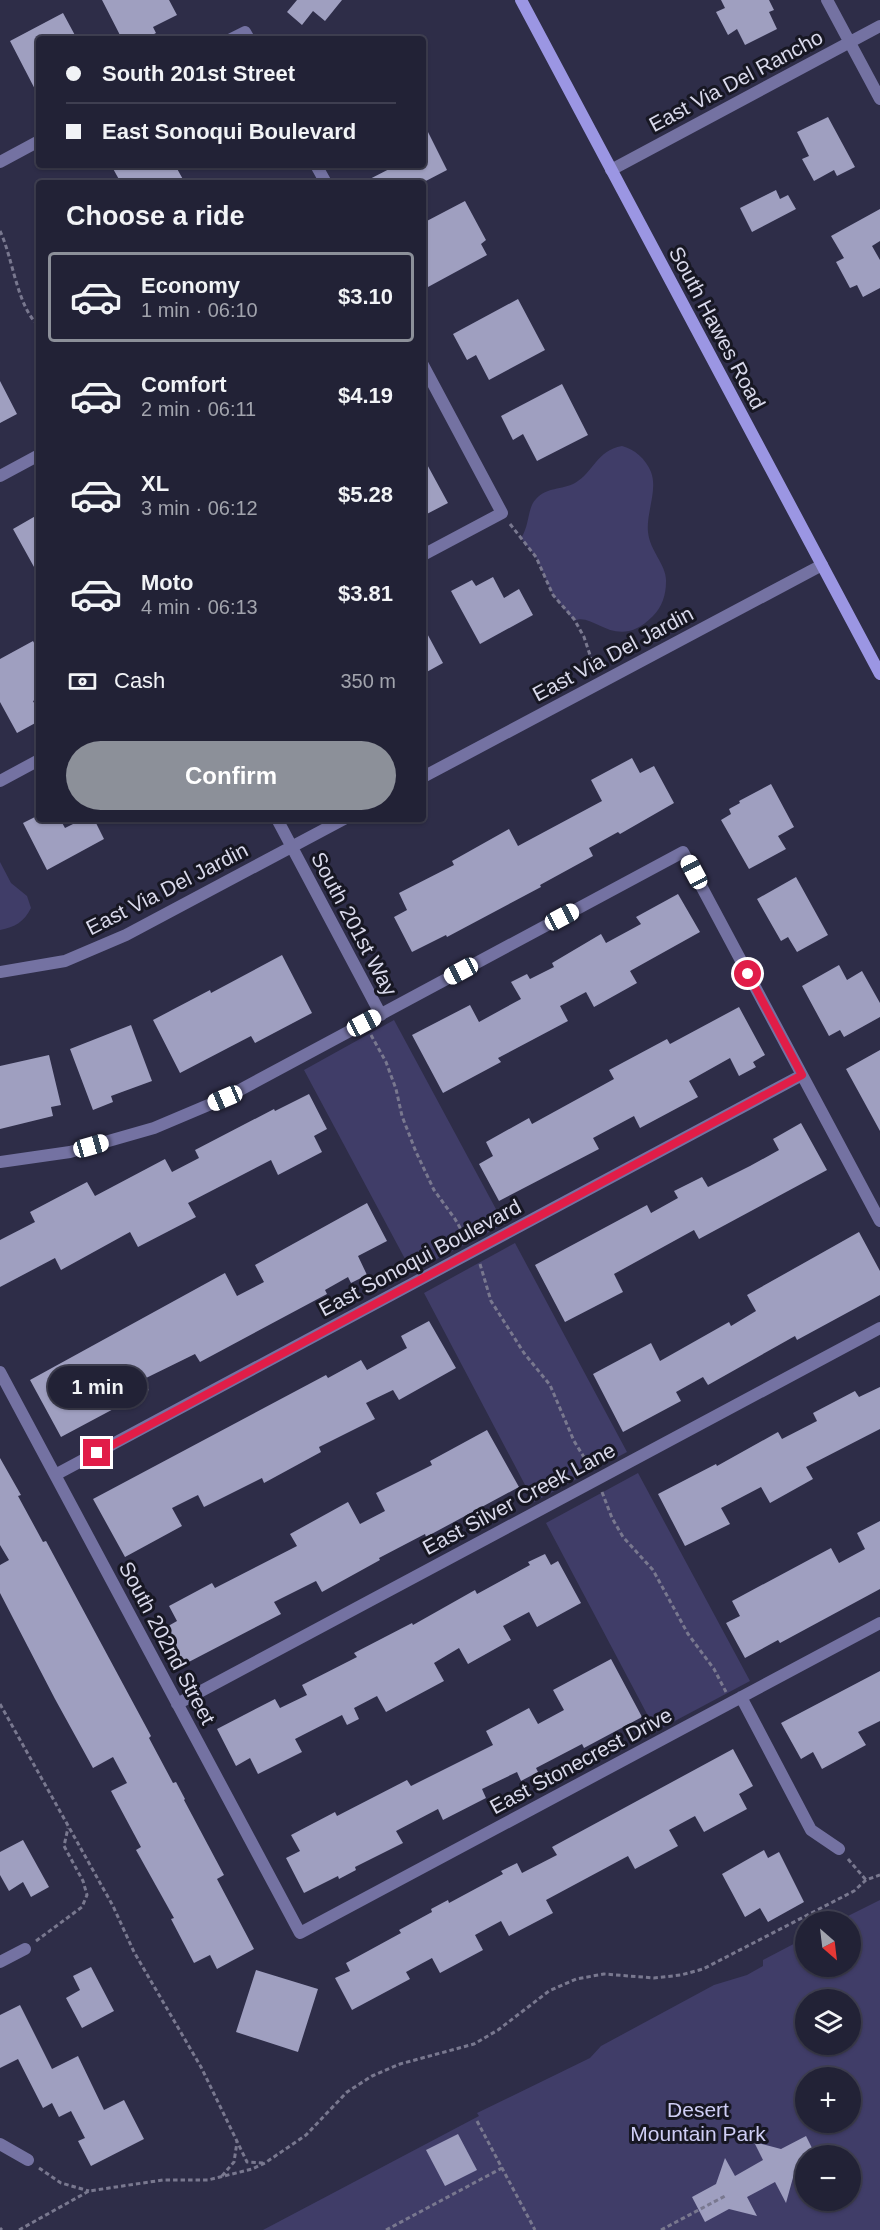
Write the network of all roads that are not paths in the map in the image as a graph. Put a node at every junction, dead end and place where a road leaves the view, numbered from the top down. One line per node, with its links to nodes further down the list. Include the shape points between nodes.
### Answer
1 (521, 0): 8 (main road, South Hawes Road)
2 (827, 0): 4 (street)
3 (880, 26): 4 (street, East Via Del Rancho)
4 (849, 42): 5 (street); 8 (street, East Via Del Rancho)
5 (880, 99)
6 (36, 143): 7 (street)
7 (0, 162)
8 (611, 170): 13 (main road, South Hawes Road)
9 (426, 371): 12 (street, via 502,513)
10 (36, 457): 11 (street)
11 (0, 476)
12 (426, 553)
13 (822, 565): 14 (main road, South Hawes Road); 16 (street, East Via Del Jardin)
14 (880, 674)
15 (36, 762): 17 (street)
16 (426, 775)
17 (0, 781)
18 (279, 822): 20 (street, South 201st Way)
19 (338, 822): 20 (street, East Via Del Jardin)
20 (292, 847): 21 (street, East Via Del Jardin, via 126,935 65,961); 22 (street, South 201st Way)
21 (0, 972)
22 (381, 1015): 23 (street, via 683,852); 24 (street, via 225,1098 154,1128 70,1152)
23 (802, 1075): 25 (street); 28 (street, East Sonoqui Boulevard)
24 (0, 1162)
25 (880, 1221)
26 (880, 1328): 31 (street, East Silver Creek Lane)
27 (0, 1372): 28 (street, South 202nd Street)
28 (55, 1475): 31 (street, South 202nd Street)
29 (880, 1623): 30 (street, East Stonecrest Drive)
30 (736, 1700): 32 (street, via 811,1830); 33 (street, East Stonecrest Drive)
31 (177, 1704): 33 (street, South 202nd Street)
32 (839, 1849)
33 (300, 1933)
34 (26, 1949): 35 (street)
35 (0, 1962)
36 (0, 2144): 37 (street)
37 (27, 2160)

